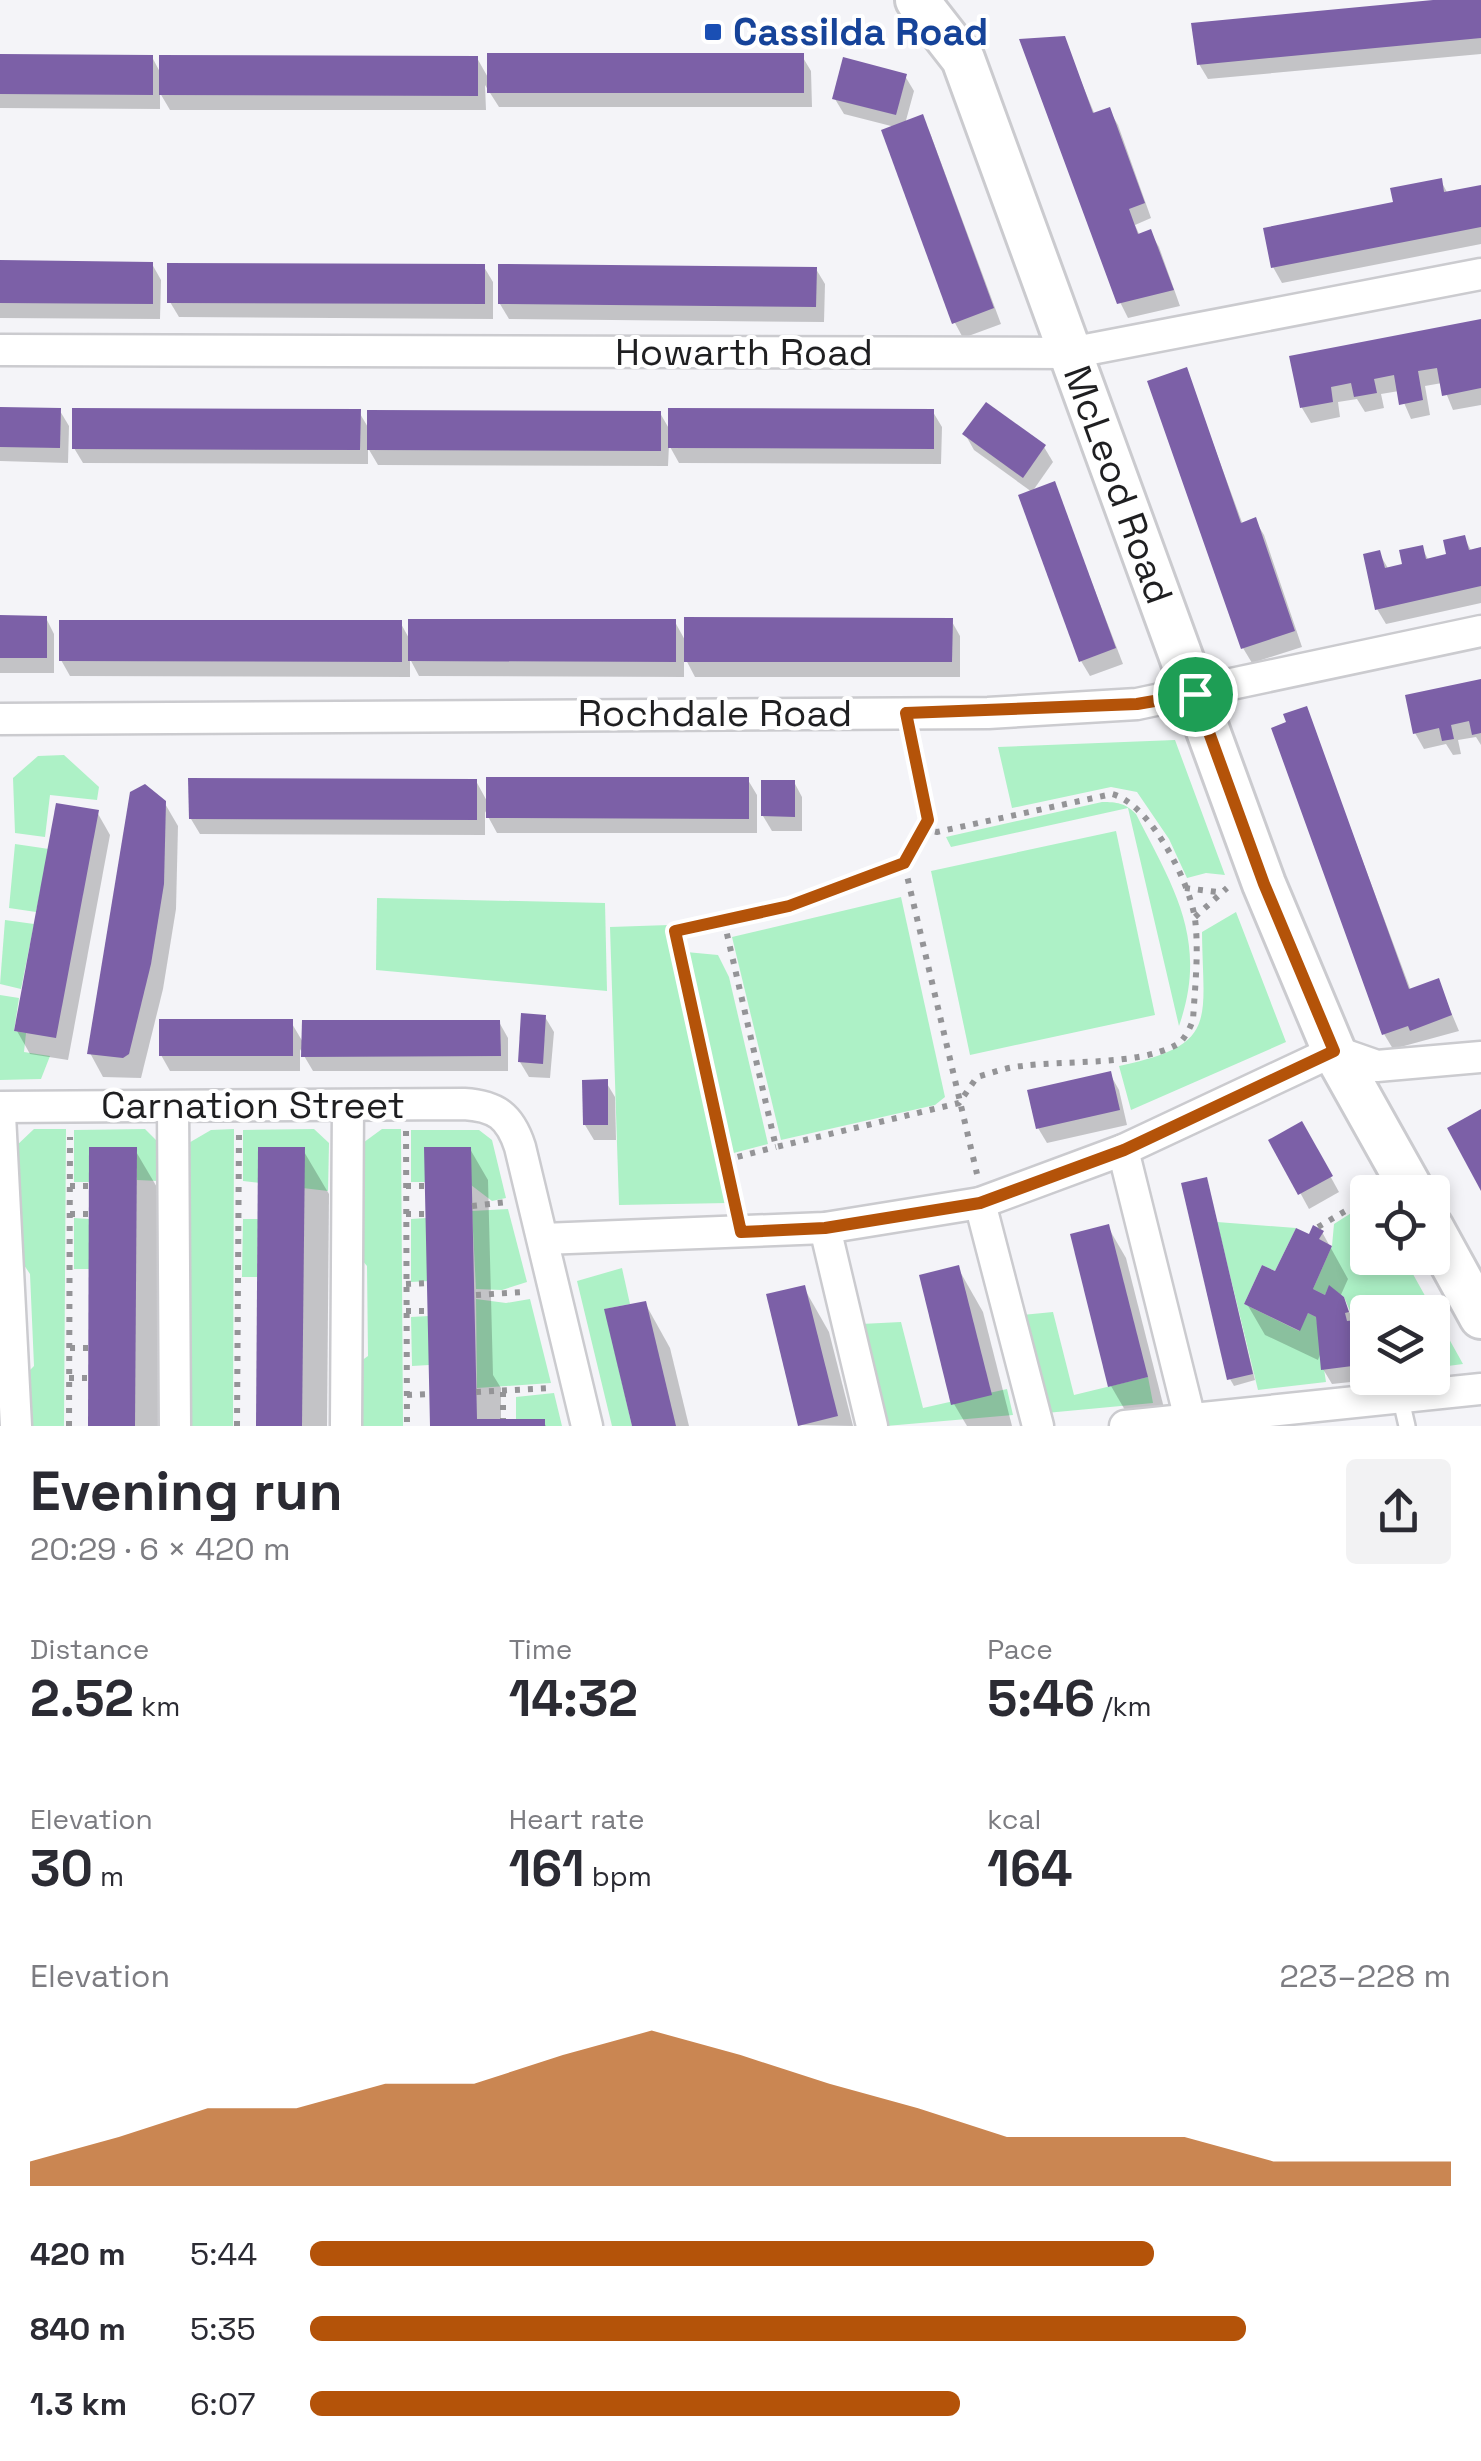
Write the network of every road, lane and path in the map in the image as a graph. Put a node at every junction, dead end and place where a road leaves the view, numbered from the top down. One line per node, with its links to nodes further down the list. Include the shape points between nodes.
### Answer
1 (917, 0): 4 (main road, McLeod Road, via 963,59)
2 (1481, 274): 4 (street, Howarth Road)
3 (0, 350): 4 (street, Howarth Road)
4 (1070, 353): 6 (main road, McLeod Road)
5 (1481, 631): 6 (street, Rochdale Road)
6 (1195, 694): 7 (street, Rochdale Road, via 1118,706); 14 (main road, McLeod Road)
7 (906, 713): 8 (street, Rochdale Road); 9 (path, via 928,820)
8 (0, 720)
9 (924, 829): 10 (path); 11 (path, via 937,832 1112,794 1140,807)
10 (904, 863): 13 (path, via 806,900); 16 (path)
11 (1185, 888): 12 (path); 12 (path, via 1218,892)
12 (1195, 917): 16 (path, via 1194,1020 1177,1045 1085,1065 1019,1066 977,1077)
13 (724, 921): 24 (path); 26 (path, via 675,931)
14 (1334, 1051): 15 (street, via 1378,1066); 25 (street); 27 (main road, McLeod Road)
15 (1481, 1056)
16 (959, 1103): 24 (path); 32 (path)
17 (406, 1104): 20 (street, Carnation Street); 30 (path); 41 (street, Carnation Street, via 483,1105 504,1114)
18 (70, 1106): 21 (street, Carnation Street); 22 (street, Carnation Street); 28 (path)
19 (239, 1106): 20 (street, Carnation Street); 22 (street, Carnation Street); 67 (path)
20 (348, 1106): 68 (street)
21 (0, 1107)
22 (173, 1107): 66 (street)
23 (0, 1115): 52 (street)
24 (776, 1147): 26 (path)
25 (1124, 1150): 32 (street); 63 (street)
26 (725, 1160): 40 (path)
27 (1403, 1175)
28 (70, 1186): 29 (path); 34 (path)
29 (90, 1186)
30 (406, 1186): 31 (path); 36 (path)
31 (425, 1186)
32 (980, 1203): 39 (street); 72 (street)
33 (1350, 1208): 38 (path)
34 (70, 1214): 35 (path); 50 (path)
35 (89, 1214)
36 (406, 1214): 37 (path); 44 (path)
37 (426, 1214)
38 (1318, 1227)
39 (825, 1228): 40 (street); 71 (street)
40 (741, 1232): 41 (street)
41 (543, 1239): 45 (street)
42 (1450, 1260): 49 (main road)
43 (429, 1283): 44 (path)
44 (406, 1284): 47 (path)
45 (554, 1285): 46 (path, via 505,1296); 55 (street)
46 (476, 1294)
47 (406, 1311): 48 (path); 60 (path)
48 (429, 1311)
49 (1481, 1316)
50 (70, 1348): 51 (path); 53 (path)
51 (88, 1348)
52 (6, 1373): 64 (street)
53 (69, 1378): 54 (path); 65 (path)
54 (88, 1378)
55 (577, 1384): 58 (path); 70 (street)
56 (1481, 1389): 61 (street)
57 (476, 1392): 58 (path)
58 (503, 1392): 62 (path)
59 (430, 1394): 60 (path)
60 (407, 1395): 69 (path)
61 (1404, 1413): 63 (street)
62 (504, 1419)
63 (1190, 1419): 73 (street)
64 (16, 1426)
65 (69, 1426)
66 (175, 1426)
67 (236, 1426)
68 (346, 1426)
69 (408, 1426)
70 (587, 1426)
71 (872, 1426)
72 (1038, 1426)
73 (1125, 1426)

